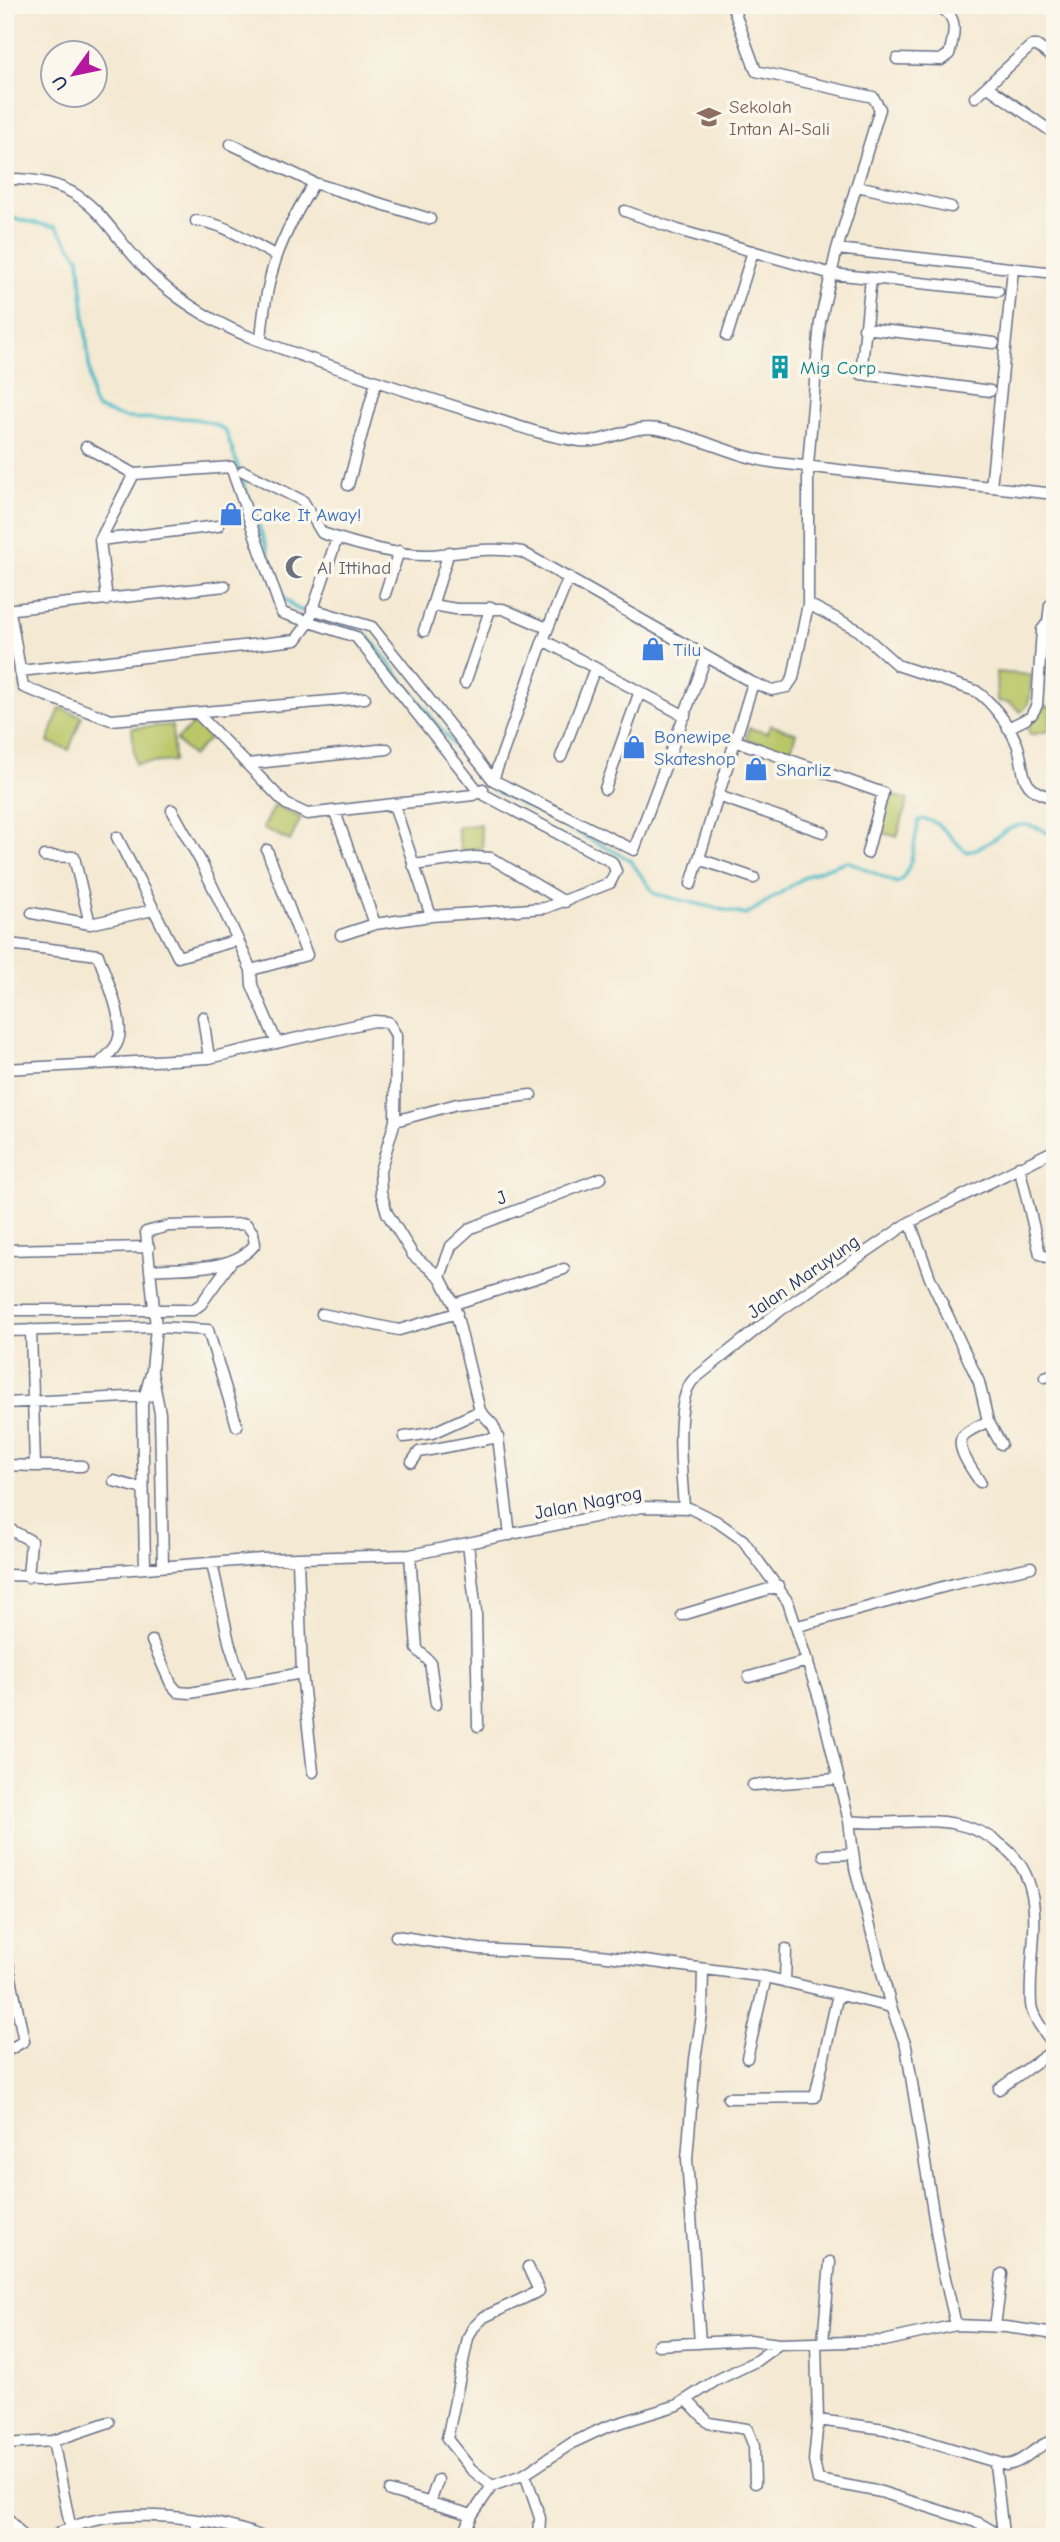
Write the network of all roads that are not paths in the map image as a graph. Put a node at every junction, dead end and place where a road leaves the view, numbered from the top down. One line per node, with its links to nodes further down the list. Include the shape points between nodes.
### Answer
1 (732, 5): 13 (street, via 756,71 878,101 880,113)
2 (850, 5): 4 (street)
3 (931, 5): 5 (street, via 952,16 949,54 940,60)
4 (824, 7)
5 (897, 59)
6 (1055, 59): 7 (street, via 1031,46)
7 (988, 87): 8 (street); 9 (street)
8 (975, 97)
9 (1055, 134)
10 (231, 144): 12 (street)
11 (5, 179): 28 (street, via 51,183 90,203 177,297)
12 (314, 183): 16 (street); 20 (street)
13 (857, 186): 14 (street); 18 (street)
14 (951, 207)
15 (625, 211): 19 (street)
16 (430, 219)
17 (196, 221): 20 (street, via 224,228)
18 (837, 249): 21 (street); 23 (street)
19 (753, 251): 23 (street); 27 (street)
20 (275, 255): 28 (street)
21 (1013, 268): 22 (street); 37 (street)
22 (1055, 273)
23 (832, 274): 24 (street); 33 (street, via 820,322)
24 (871, 278): 25 (street); 26 (street)
25 (998, 291)
26 (864, 328): 29 (street); 31 (street, via 860,370 864,376)
27 (727, 335)
28 (261, 340): 30 (street)
29 (994, 343)
30 (376, 382): 33 (street, via 579,441 653,428 776,463); 36 (street)
31 (990, 391)
32 (86, 447): 35 (street)
33 (808, 465): 37 (street); 49 (street)
34 (243, 471): 40 (street, via 303,501 322,533)
35 (134, 474): 41 (street); 54 (street, via 231,467 279,609 288,618)
36 (348, 485)
37 (991, 488): 38 (street)
38 (1055, 494)
39 (218, 526): 41 (street)
40 (337, 538): 42 (street); 52 (street)
41 (100, 540): 47 (street)
42 (399, 551): 43 (street); 46 (street)
43 (449, 552): 44 (street, via 479,548 522,552); 50 (street)
44 (569, 577): 55 (street); 58 (street)
45 (225, 586): 47 (street)
46 (385, 594)
47 (107, 600): 53 (street)
48 (1052, 603): 67 (street, via 1042,629 1032,713)
49 (808, 604): 62 (street, via 791,683 777,691); 67 (street, via 858,629 897,665 976,691)
50 (433, 605): 51 (street, via 456,610); 56 (street)
51 (491, 607): 55 (street); 61 (street)
52 (312, 609): 54 (street); 72 (street, via 375,630)
53 (8, 611): 60 (street)
54 (308, 624): 60 (street, via 299,638 290,641); 74 (street, via 356,637)
55 (547, 628): 57 (street)
56 (424, 631)
57 (543, 639): 59 (street); 72 (street)
58 (706, 657): 62 (street); 66 (street)
59 (595, 668): 63 (street); 70 (street)
60 (20, 671): 65 (street, via 23,687 111,720)
61 (465, 682)
62 (753, 684): 68 (street)
63 (639, 694): 66 (street); 73 (street)
64 (365, 698): 65 (street)
65 (198, 714): 71 (street)
66 (685, 716): 72 (street, via 634,850)
67 (1008, 729): 76 (street, via 1018,746 1025,779 1037,791)
68 (736, 741): 75 (street); 83 (street, via 883,793)
69 (387, 749): 71 (street)
70 (561, 757)
71 (247, 764): 79 (street, via 286,804 307,814)
72 (493, 780): 74 (street)
73 (605, 789)
74 (479, 792): 77 (street); 89 (street, via 612,862 616,876 610,883)
75 (719, 796): 80 (street); 85 (street)
76 (1055, 798)
77 (394, 805): 79 (street); 86 (street)
78 (172, 810): 96 (street)
79 (335, 812): 94 (street)
80 (823, 832)
81 (117, 837): 90 (street)
82 (267, 850): 98 (street, via 307,955)
83 (867, 853)
84 (44, 856): 93 (street, via 74,857)
85 (699, 859): 87 (street); 88 (street)
86 (413, 864): 89 (street, via 491,858); 92 (street)
87 (754, 878)
88 (691, 884)
89 (565, 902): 92 (street, via 530,911)
90 (153, 910): 93 (street); 96 (street, via 177,957)
91 (32, 914): 93 (street)
92 (431, 916): 94 (street)
93 (90, 924)
94 (375, 924): 95 (street)
95 (341, 935)
96 (237, 940): 98 (street)
97 (9, 944): 102 (street, via 98,955 120,1032)
98 (251, 970): 100 (street, via 252,985)
99 (203, 1017): 101 (street)
100 (277, 1043): 101 (street); 105 (street, via 374,1021 388,1022 396,1035)
101 (209, 1058): 102 (street)
102 (101, 1062): 103 (street)
103 (5, 1069)
104 (531, 1094): 105 (street, via 457,1104)
105 (395, 1121): 116 (street, via 380,1171 386,1208 418,1262)
106 (1055, 1150): 107 (street, Jalan Maruyung)
107 (1019, 1166): 109 (street, Jalan Maruyung); 112 (street, via 1040,1254)
108 (601, 1178): 116 (street, J, via 471,1228 451,1247)
109 (910, 1222): 130 (street, via 930,1278 979,1382); 142 (street, Jalan Maruyung, via 782,1310 687,1386 681,1463)
110 (149, 1247): 111 (street); 113 (street, via 146,1232 152,1228 246,1224 254,1233 255,1244); 115 (street)
111 (5, 1250)
112 (1055, 1261)
113 (231, 1262): 115 (street); 119 (street, via 193,1310)
114 (564, 1269): 117 (street)
115 (152, 1270): 119 (street)
116 (440, 1277): 117 (street)
117 (456, 1308): 120 (street, via 399,1330); 129 (street)
118 (5, 1310): 119 (street)
119 (154, 1310): 121 (street)
120 (322, 1314)
121 (156, 1327): 122 (street); 124 (street); 131 (street, via 208,1330)
122 (31, 1330): 123 (street); 128 (street)
123 (5, 1331)
124 (152, 1370): 125 (street); 126 (street)
125 (158, 1395): 126 (street); 149 (street)
126 (143, 1396): 128 (street); 141 (street)
127 (5, 1403): 128 (street)
128 (34, 1403): 137 (street)
129 (480, 1411): 132 (street, via 432,1433); 133 (street)
130 (988, 1421): 134 (street); 140 (street, via 965,1434 962,1441)
131 (237, 1426)
132 (404, 1437)
133 (498, 1437): 135 (street, via 419,1452); 144 (street)
134 (1001, 1444)
135 (412, 1462)
136 (5, 1465): 137 (street)
137 (35, 1466): 138 (street)
138 (82, 1466)
139 (114, 1481): 141 (street)
140 (980, 1482)
141 (144, 1489): 150 (street)
142 (684, 1507): 144 (street, Jalan Nagrog, via 642,1507); 154 (street, Jalan Nagrog, via 743,1540)
143 (9, 1529): 153 (street, via 31,1541)
144 (510, 1535): 145 (street, Jalan Nagrog)
145 (468, 1544): 146 (street, Jalan Nagrog); 163 (street, via 476,1612)
146 (410, 1555): 147 (street, Jalan Nagrog); 162 (street, via 417,1649 430,1662)
147 (298, 1559): 148 (street, Jalan Nagrog); 159 (street)
148 (212, 1563): 149 (street, Jalan Nagrog); 161 (street)
149 (163, 1565): 150 (street, Jalan Nagrog)
150 (145, 1567): 153 (street, Jalan Nagrog)
151 (1031, 1567): 156 (street)
152 (5, 1575): 153 (street, Jalan Nagrog)
153 (27, 1577)
154 (779, 1586): 155 (street); 156 (street, Jalan Nagrog)
155 (681, 1615)
156 (798, 1626): 158 (street, Jalan Nagrog)
157 (152, 1641): 161 (street, via 178,1692)
158 (808, 1661): 160 (street); 165 (street, Jalan Nagrog)
159 (302, 1673): 161 (street); 164 (street)
160 (749, 1677)
161 (242, 1682)
162 (436, 1704)
163 (478, 1726)
164 (313, 1772)
165 (837, 1779): 166 (street); 167 (street, Jalan Nagrog)
166 (753, 1785)
167 (849, 1821): 168 (street, Jalan Nagrog); 179 (street, via 958,1824 986,1835 1013,1855 1033,1895 1031,2005)
168 (853, 1854): 169 (street); 178 (street, Jalan Nagrog)
169 (824, 1855)
170 (396, 1936): 173 (street, via 479,1949 600,1955)
171 (5, 1949): 175 (street)
172 (786, 1949): 176 (street)
173 (703, 1969): 174 (street); 191 (street, via 687,2158)
174 (766, 1977): 176 (street); 181 (street)
175 (8, 1980): 180 (street, via 24,2041)
176 (785, 1982): 177 (street)
177 (838, 1994): 178 (street); 183 (street, via 815,2097)
178 (891, 2007): 187 (street, Jalan Nagrog, via 906,2046)
179 (1055, 2048): 182 (street)
180 (5, 2052)
181 (747, 2058)
182 (999, 2089)
183 (729, 2098)
184 (830, 2262): 192 (street)
185 (528, 2267): 206 (street, via 539,2291 484,2317 470,2333 447,2439)
186 (1002, 2274): 188 (street)
187 (956, 2325): 188 (street); 192 (street, via 884,2341)
188 (995, 2326): 189 (street)
189 (1055, 2334)
190 (750, 2340): 191 (street); 193 (street); 195 (street)
191 (700, 2343): 194 (street)
192 (820, 2343): 193 (street); 197 (street)
193 (779, 2344): 195 (street)
194 (658, 2345)
195 (756, 2361): 196 (street)
196 (687, 2400): 203 (street, via 578,2440); 205 (street, via 709,2423 747,2429 754,2446)
197 (818, 2420): 202 (street, via 930,2440); 213 (street, via 814,2460 820,2481 881,2492)
198 (109, 2422): 200 (street)
199 (1055, 2440): 202 (street, via 1012,2464)
200 (53, 2441): 201 (street); 212 (street)
201 (5, 2444)
202 (995, 2464): 213 (street)
203 (525, 2474): 206 (street); 219 (street, via 540,2518)
204 (438, 2480): 208 (street)
205 (755, 2483)
206 (492, 2486): 210 (street)
207 (390, 2491): 208 (street)
208 (430, 2502): 210 (street)
209 (5, 2515): 214 (street)
210 (472, 2515): 218 (street)
211 (197, 2522): 212 (street, via 133,2516); 216 (street); 217 (street)
212 (70, 2525): 215 (street)
213 (1003, 2535)
214 (24, 2537)
215 (52, 2537)
216 (196, 2537)
217 (262, 2537)
218 (463, 2537)
219 (538, 2537)

